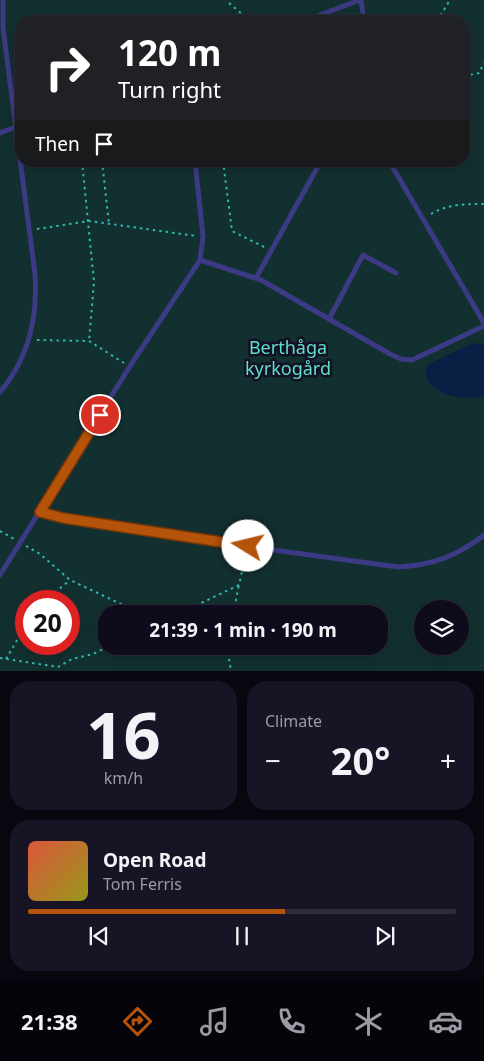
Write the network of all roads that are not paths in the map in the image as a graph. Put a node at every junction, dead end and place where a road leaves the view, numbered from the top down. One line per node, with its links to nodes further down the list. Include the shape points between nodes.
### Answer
1 (3, 0): 5 (lane, via 3,28)
2 (360, 0): 3 (lane); 4 (lane)
3 (320, 15)
4 (363, 15)
5 (15, 106)
6 (15, 127): 7 (lane)
7 (0, 133)
8 (23, 167): 17 (lane, via 36,312 30,340 18,366)
9 (196, 167): 12 (lane, via 203,237)
10 (318, 167): 14 (lane)
11 (393, 167): 16 (lane)
12 (200, 260): 14 (lane); 18 (lane)
13 (396, 274): 15 (lane, via 363,255)
14 (256, 278): 15 (lane)
15 (329, 319): 16 (lane, via 396,357 408,360 423,356)
16 (484, 324)
17 (0, 392)
18 (40, 512): 19 (lane, via 248,546 398,566 442,560); 20 (lane)
19 (484, 535)
20 (0, 575)

